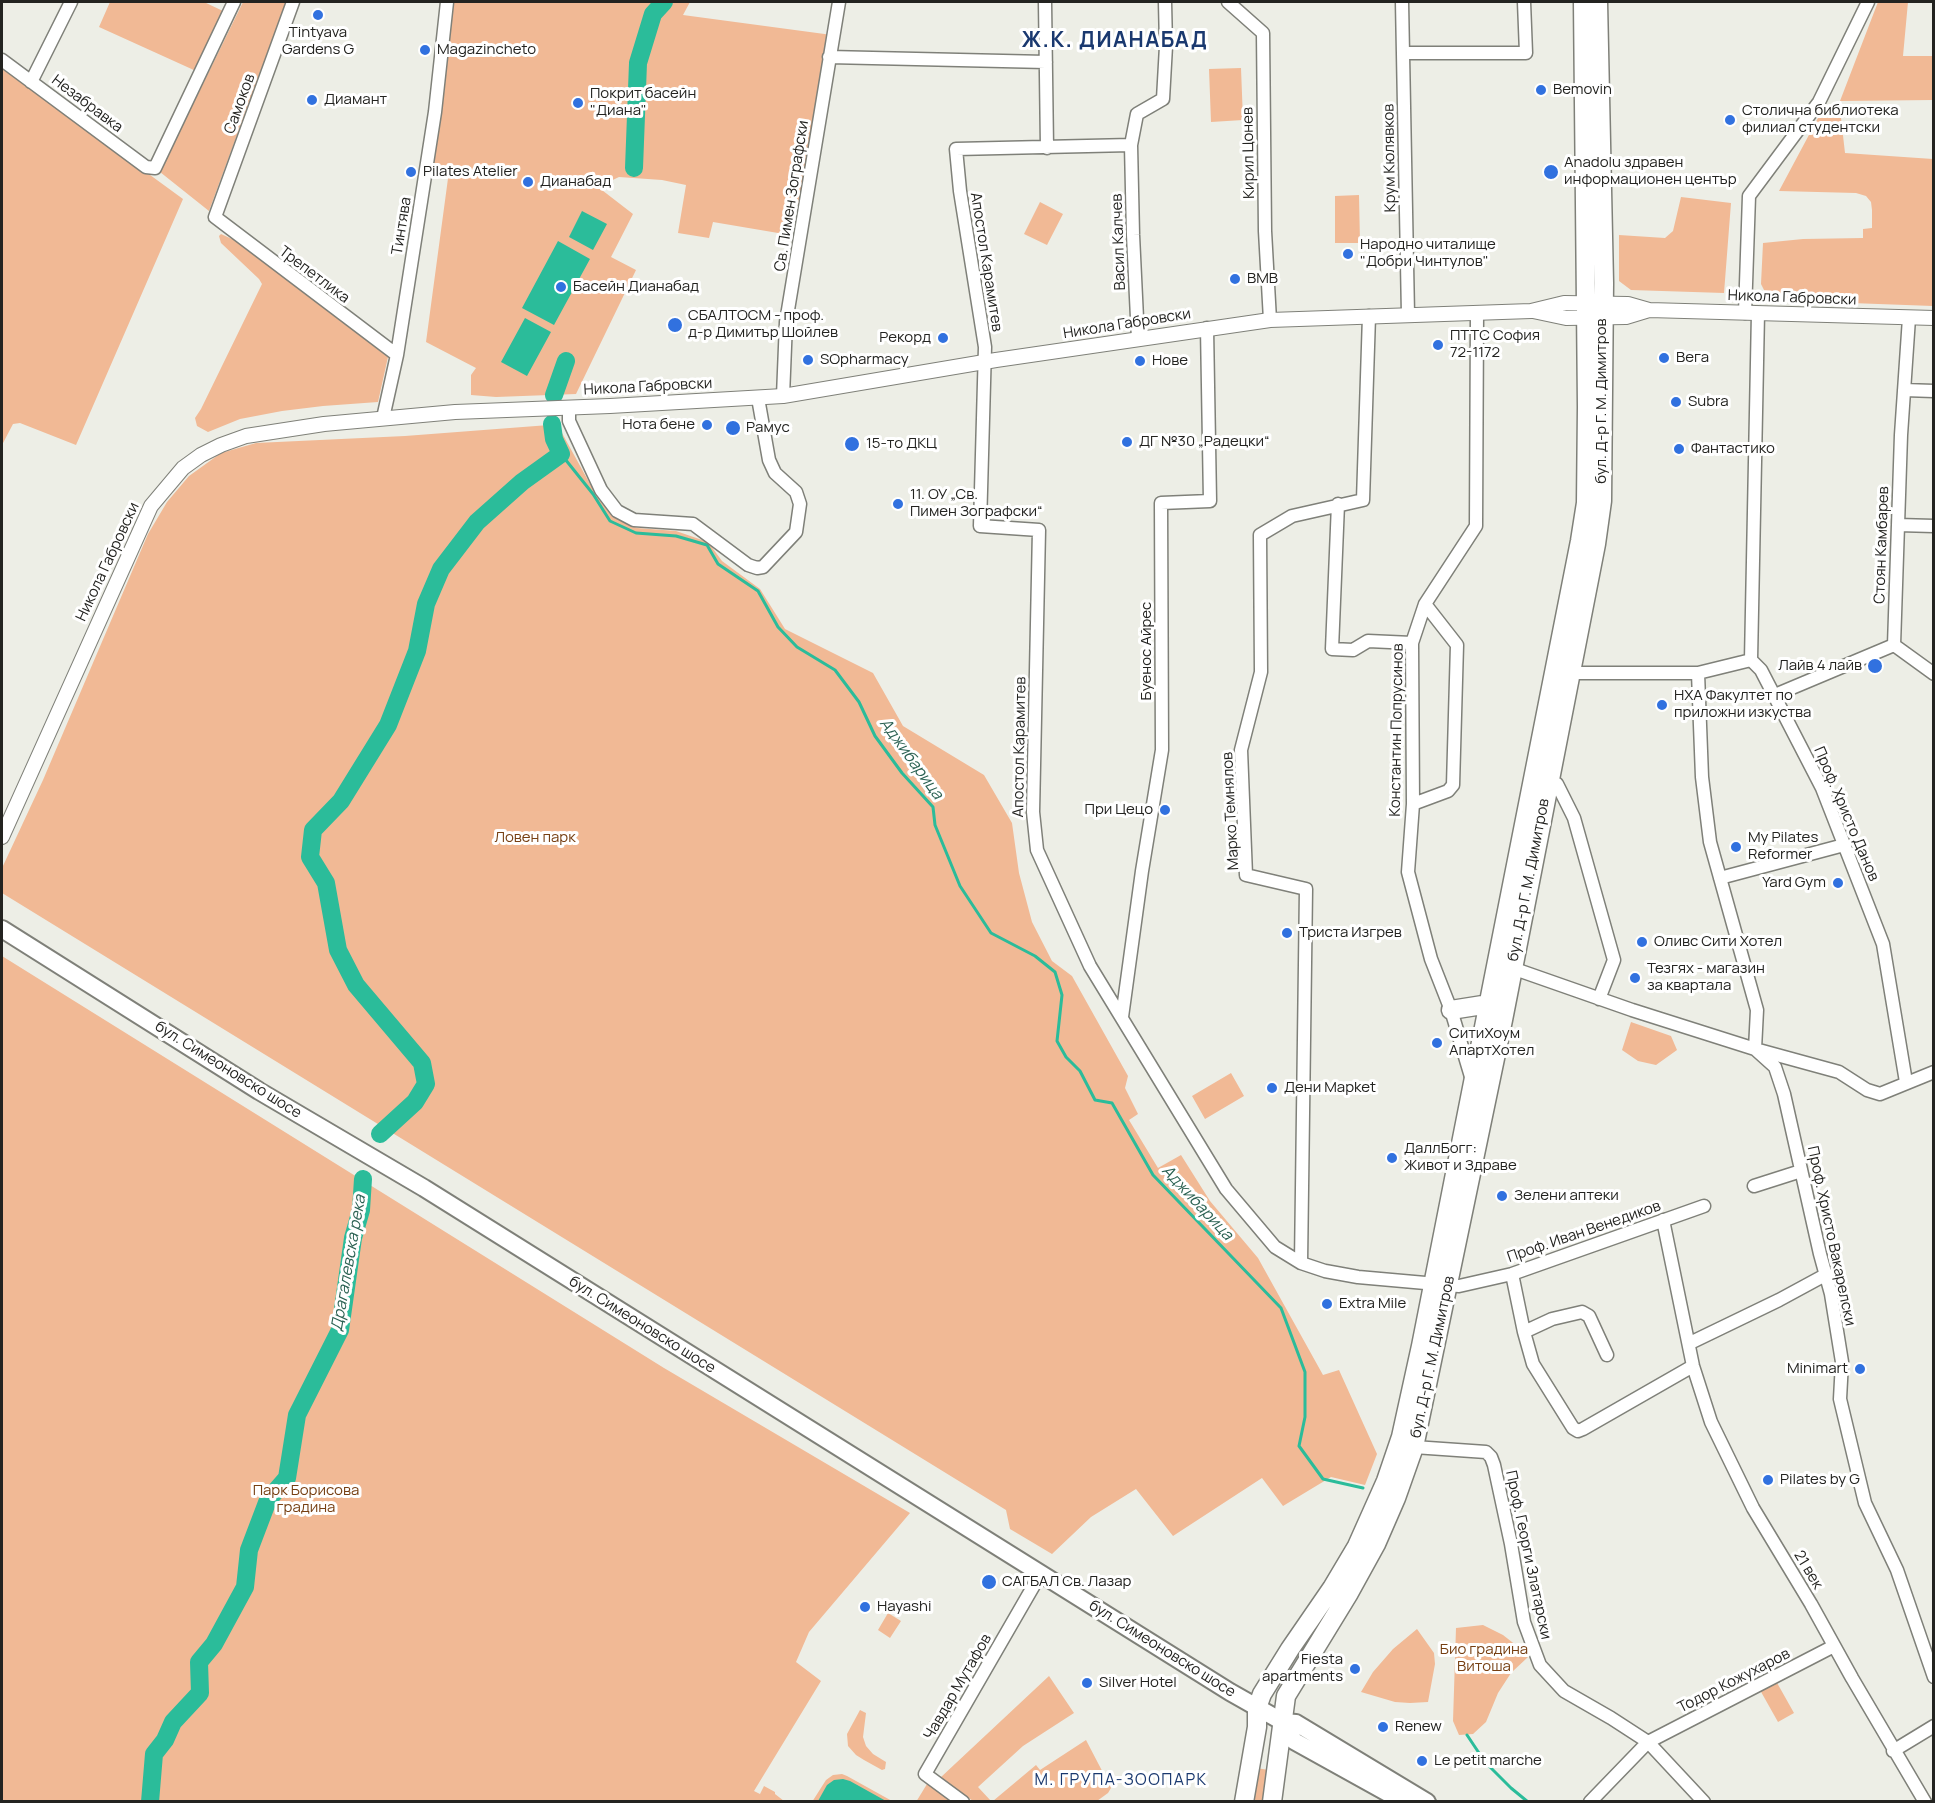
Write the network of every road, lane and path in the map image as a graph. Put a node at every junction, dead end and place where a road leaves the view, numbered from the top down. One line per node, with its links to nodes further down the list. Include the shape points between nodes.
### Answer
1 (71, 2): 18 (street)
2 (234, 2): 18 (street, Незабравка, via 155,168 146,167)
3 (293, 2): 21 (street, Самоков)
4 (447, 2): 32 (street, Тинтява, via 435,112)
5 (839, 2): 15 (street, Св. Пимен Зографски)
6 (1045, 2): 17 (street)
7 (1165, 2): 19 (street, Васил Калчев, via 1163,99 1137,114)
8 (1228, 2): 29 (street, Кирил Цонев, via 1263,33)
9 (1402, 2): 14 (street, Крум Кюлявков)
10 (1524, 2): 14 (street, via 1526,53)
11 (1583, 2): 22 (main road, бул. Д-р Г. М. Димитров)
12 (1598, 2): 22 (main road, бул. Д-р Г. М. Димитров)
13 (1868, 2): 24 (street, via 1819,102 1749,196)
14 (1403, 53): 25 (street, Крум Кюлявков)
15 (830, 57): 17 (street); 36 (street, Св. Пимен Зографски, via 786,322)
16 (2, 60): 18 (street, Незабравка)
17 (1046, 62): 20 (street)
18 (32, 82)
19 (1131, 145): 20 (street); 31 (street, Васил Калчев)
20 (1047, 148): 33 (street, Апостол Карамитев, via 956,148)
21 (215, 217): 32 (street, Трепетлика)
22 (1595, 310): 23 (street, Никола Габровски, via 1559,318 1531,311); 24 (street, Никола Габровски, via 1626,317 1649,310); 47 (main road, бул. Д-р Г. М. Димитров, via 1602,501); 59 (main road, бул. Д-р Г. М. Димитров, via 1586,503)
23 (1477, 313): 25 (street, Никола Габровски); 43 (street, Константин Попрусинов, via 1476,526)
24 (1752, 313): 27 (street, Никола Габровски); 46 (street)
25 (1408, 315): 26 (street, Никола Габровски)
26 (1369, 316): 29 (street, Никола Габровски); 40 (street, Марко Темнялов, via 1363,500)
27 (1909, 318): 28 (street, Никола Габровски); 34 (street, Стоян Камбарев)
28 (1934, 318)
29 (1270, 320): 30 (street, Никола Габровски)
30 (1207, 328): 31 (street, Никола Габровски); 61 (street, Буенос Айрес, via 1210,501 1161,502 1162,750)
31 (1138, 339): 33 (street, Никола Габровски)
32 (397, 355): 39 (street, Тинтява)
33 (984, 362): 36 (street, Никола Габровски); 61 (street, Апостол Карамитев, via 980,526 1039,530 1033,812 1037,850 1090,966)
34 (1904, 390): 35 (street); 41 (street, Стоян Камбарев)
35 (1934, 391)
36 (783, 396): 37 (street, Никола Габровски)
37 (758, 398): 38 (street, Никола Габровски); 38 (street, via 769,460 775,473 796,492 800,504 796,532 763,567 757,568 693,524 634,520 617,511 601,490 569,421)
38 (569, 408): 39 (street, Никола Габровски)
39 (383, 418): 53 (street, Никола Габровски, via 246,436 201,455 165,487 140,528)
40 (1338, 504): 44 (street, via 1332,649 1353,650 1368,641); 70 (street, Марко Темнялов, via 1292,516 1260,535 1261,672 1241,750 1246,875 1306,890)
41 (1898, 525): 42 (street); 45 (street, Стоян Камбарев)
42 (1934, 526)
43 (1425, 604): 44 (street, Константин Попрусинов); 52 (street, via 1457,645 1454,785)
44 (1412, 643): 52 (street, Константин Попрусинов)
45 (1894, 645): 49 (street); 50 (street)
46 (1750, 660): 48 (street); 50 (street, Проф. Христо Данов, via 1761,670)
47 (1570, 673): 48 (street); 51 (main road, бул. Д-р Г. М. Димитров)
48 (1698, 673): 55 (street, via 1702,777 1710,843)
49 (1934, 674)
50 (1775, 695): 54 (street, Проф. Христо Данов, via 1822,788)
51 (1548, 783): 57 (main road, бул. Д-р Г. М. Димитров); 58 (street, via 1557,784 1574,818 1614,960)
52 (1413, 804): 60 (street, Константин Попрусинов, via 1408,872 1431,960)
53 (2, 837)
54 (1844, 845): 55 (street); 64 (street, Проф. Христо Данов, via 1883,944)
55 (1720, 878): 62 (street, via 1757,1010)
56 (2, 928): 79 (main road, бул. Симеоновско шосе)
57 (1512, 968): 58 (street, Проф. Христо Вакарелски); 73 (main road, бул. Д-р Г. М. Димитров)
58 (1599, 999): 62 (street, Проф. Христо Вакарелски)
59 (1489, 1004): 60 (main road); 65 (main road, бул. Д-р Г. М. Димитров)
60 (1451, 1011): 65 (street, Константин Попрусинов)
61 (1122, 1017): 70 (street, Апостол Карамитев, via 1226,1190 1275,1247)
62 (1755, 1049): 64 (street, Проф. Христо Вакарелски, via 1839,1072 1880,1094); 66 (street, Проф. Христо Вакарелски, via 1775,1067)
63 (1934, 1072): 64 (street, Проф. Христо Вакарелски)
64 (1906, 1083)
65 (1473, 1084): 73 (main road, бул. Д-р Г. М. Димитров)
66 (1801, 1171): 67 (street); 72 (street, Проф. Христо Вакарелски)
67 (1754, 1186)
68 (1704, 1206): 69 (street, Проф. Иван Венедиков)
69 (1663, 1220): 71 (street, Проф. Иван Венедиков); 75 (street, 21 век)
70 (1301, 1263): 73 (street, Апостол Карамитев, via 1358,1277)
71 (1512, 1274): 73 (street, Проф. Иван Венедиков); 74 (street)
72 (1827, 1274): 75 (street); 81 (street, Проф. Христо Вакарелски, via 1842,1362 1840,1399 1865,1503 1897,1570)
73 (1441, 1286): 78 (main road, бул. Д-р Г. М. Димитров); 82 (main road, бул. Д-р Г. М. Димитров, via 1401,1437 1368,1524)
74 (1524, 1332): 76 (street, via 1552,1319 1582,1312 1589,1316); 77 (street, via 1533,1364 1578,1431)
75 (1690, 1344): 77 (street, 21 век)
76 (1607, 1355)
77 (1693, 1366): 80 (street, 21 век, via 1707,1414 1753,1508)
78 (1414, 1447): 83 (main road, бул. Д-р Г. М. Димитров, via 1376,1544 1286,1696); 85 (street, Проф. Георги Златарски, via 1486,1452 1491,1457 1524,1622 1539,1665 1564,1691)
79 (1041, 1573): 82 (main road, бул. Симеоновско шосе); 87 (street, Чавдар Мутафов, via 925,1774)
80 (1834, 1646): 85 (street, Тодор Кожухаров); 86 (street, 21 век)
81 (1934, 1677)
82 (1257, 1708): 83 (main road, бул. Симеоновско шосе); 88 (main road)
83 (1283, 1722): 89 (main road, бул. Д-р Г. М. Димитров); 90 (main road, бул. Симеоновско шосе, via 1294,1741); 91 (main road, бул. Симеоновско шосе, via 1296,1723)
84 (1934, 1726): 86 (street)
85 (1648, 1742): 92 (street, Тодор Кожухаров); 93 (street, Проф. Георги Златарски)
86 (1893, 1751): 94 (street, 21 век)
87 (963, 1802)
88 (1244, 1802)
89 (1272, 1802)
90 (1404, 1802)
91 (1427, 1802)
92 (1590, 1802)
93 (1704, 1802)
94 (1925, 1802)

